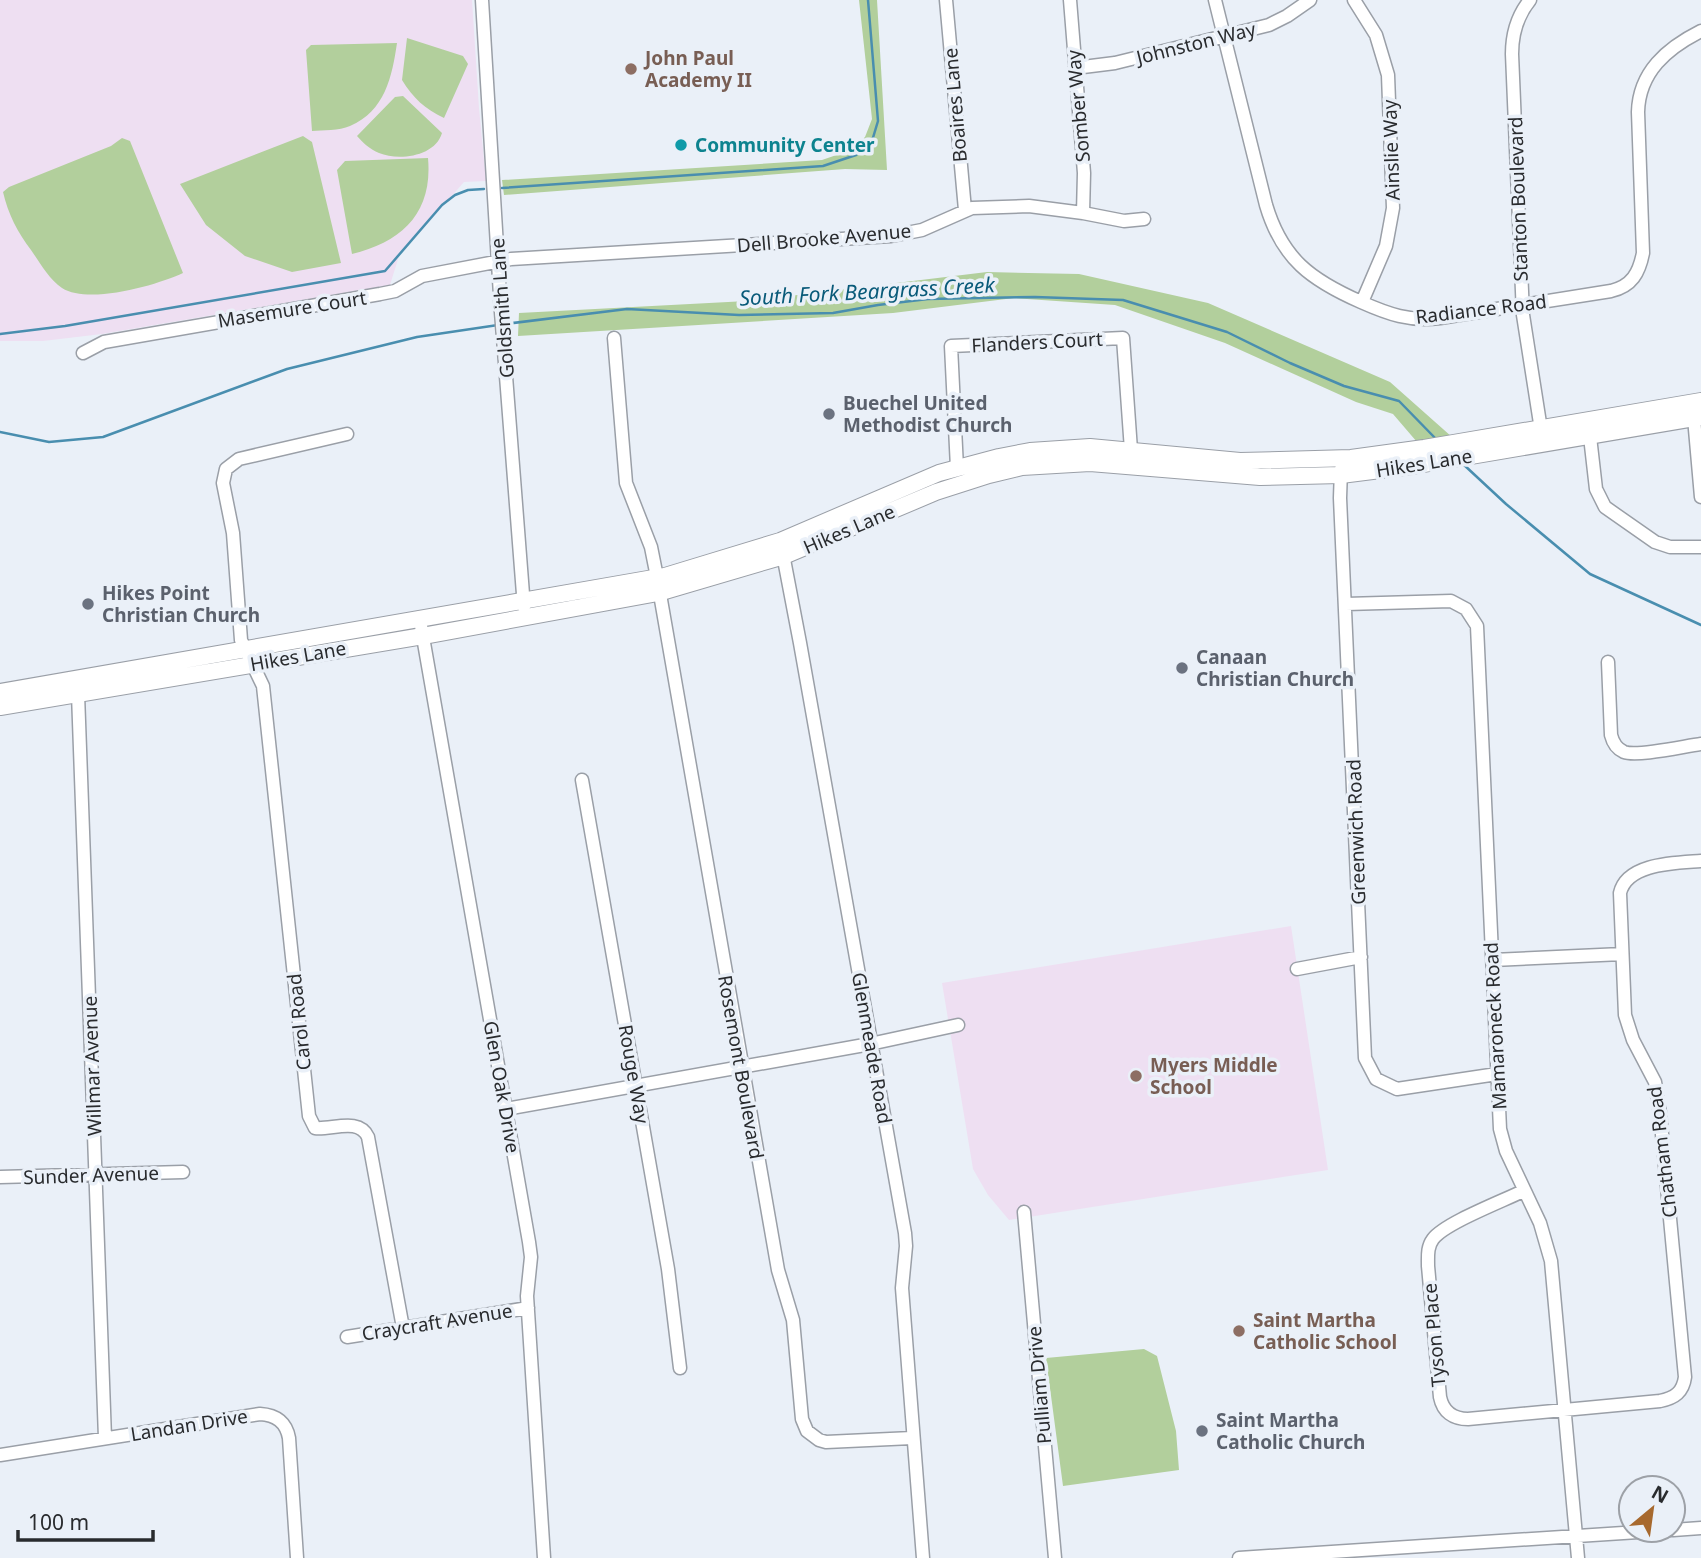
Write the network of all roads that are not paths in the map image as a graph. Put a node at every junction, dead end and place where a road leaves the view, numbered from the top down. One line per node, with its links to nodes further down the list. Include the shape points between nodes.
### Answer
1 (482, 0): 14 (street, Goldsmith Lane)
2 (946, 0): 11 (street, Boaires Lane)
3 (1070, 0): 10 (street, Somber Way)
4 (1215, 0): 9 (street, Radiance Road)
5 (1310, 0): 9 (street, Johnston Way, via 1269,25)
6 (1354, 0): 15 (street, Ainslie Way, via 1383,52 1391,125 1392,220)
7 (1530, 0): 16 (street, Stanton Boulevard, via 1517,19 1512,44)
8 (1701, 31): 16 (street, Radiance Road, via 1660,58 1639,95 1643,253 1639,271 1617,290)
9 (1224, 37): 10 (street, Johnston Way); 15 (street, Radiance Road, via 1277,236 1316,280)
10 (1075, 68): 12 (street, Somber Way)
11 (965, 210): 12 (street, Dell Brooke Avenue, via 1029,206); 14 (street, Dell Brooke Avenue, via 922,230 891,236)
12 (1083, 213): 13 (street, Dell Brooke Avenue, via 1124,221)
13 (1144, 219)
14 (499, 261): 18 (street, Masemure Court, via 422,275 395,291 104,342); 32 (street, Goldsmith Lane)
15 (1362, 302): 16 (street, Radiance Road, via 1403,318 1425,320)
16 (1522, 305): 23 (street, Stanton Boulevard)
17 (614, 338): 30 (street, Rosemont Boulevard, via 626,483 651,547)
18 (83, 353)
19 (1701, 401): 21 (main road, Hikes Lane)
20 (1697, 417): 21 (main road, Hikes Lane); 27 (street)
21 (1589, 429): 23 (main road, Hikes Lane); 28 (street, via 1597,489 1605,507 1654,542)
22 (347, 434): 35 (street, via 250,456 226,469 223,483 233,533 241,640)
23 (1542, 436): 25 (main road, Hikes Lane, via 1424,448); 25 (main road, Hikes Lane, via 1440,461)
24 (1131, 450): 25 (main road, Hikes Lane); 26 (main road, Hikes Lane, via 1061,448); 26 (street, Flanders Court, via 1123,338 951,346)
25 (1342, 466): 29 (main road, Hikes Lane, via 1260,477 1090,463 1022,467 936,492); 31 (street, Greenwich Road)
26 (957, 468): 29 (main road, Hikes Lane, via 906,486)
27 (1701, 498)
28 (1701, 547)
29 (782, 549): 30 (main road, Hikes Lane); 48 (street, Glenmeade Road)
30 (658, 585): 32 (main road, Hikes Lane, via 606,604); 49 (street, Rosemont Boulevard)
31 (1346, 604): 44 (street, Greenwich Road); 45 (street, Mamaroneck Road, via 1451,601 1475,619)
32 (524, 609): 33 (main road, Hikes Lane); 34 (main road, Hikes Lane)
33 (419, 620): 34 (street, Glen Oak Drive); 35 (main road, Hikes Lane)
34 (423, 636): 35 (main road, Hikes Lane); 52 (street, Glen Oak Drive)
35 (250, 656): 37 (main road, Hikes Lane); 38 (main road, Hikes Lane); 59 (street, Carol Road, via 263,687 309,1116 315,1128 358,1126 368,1137)
36 (1608, 662): 40 (street, via 1611,736 1616,746 1636,753)
37 (0, 692)
38 (78, 694): 39 (main road, Hikes Lane); 54 (street, Willmar Avenue)
39 (0, 707)
40 (1701, 744)
41 (582, 780): 51 (street, Rouge Way)
42 (1701, 861): 43 (street, Chatham Road, via 1643,869 1625,880 1620,893)
43 (1622, 954): 45 (street); 62 (street, Chatham Road, via 1627,1025 1657,1090 1685,1377 1681,1391 1669,1399)
44 (1361, 957): 46 (street); 50 (street, Greenwich Road, via 1366,1058 1380,1082 1401,1089)
45 (1493, 960): 50 (street, Mamaroneck Road)
46 (1297, 969)
47 (958, 1025): 48 (street)
48 (870, 1044): 49 (street); 64 (street, Glenmeade Road, via 906,1246 902,1288)
49 (741, 1066): 51 (street); 64 (street, Rosemont Boulevard, via 778,1270 793,1320 803,1425 826,1442)
50 (1497, 1074): 56 (street, Mamaroneck Road, via 1503,1143)
51 (636, 1085): 52 (street); 61 (street, Rouge Way)
52 (506, 1109): 58 (street, Glen Oak Drive, via 529,1242)
53 (183, 1172): 54 (street, Sunder Avenue)
54 (96, 1174): 55 (street, Sunder Avenue); 63 (street, Willmar Avenue)
55 (0, 1177)
56 (1523, 1191): 62 (street, Mamaroneck Road, via 1551,1261); 62 (street, Tyson Place, via 1441,1231 1431,1242 1427,1252 1440,1397 1446,1411 1461,1419)
57 (1024, 1212): 71 (street, Pulliam Drive)
58 (528, 1307): 59 (street, Craycraft Avenue); 69 (street, Glen Oak Drive)
59 (403, 1328): 60 (street, Craycraft Avenue)
60 (346, 1337)
61 (680, 1368)
62 (1565, 1410): 67 (street, Mamaroneck Road)
63 (104, 1438): 65 (street, Landan Drive); 68 (street, Landan Drive, via 260,1414 278,1419 289,1438)
64 (912, 1438): 70 (street, Glenmeade Road)
65 (0, 1455)
66 (1617, 1533): 67 (street)
67 (1577, 1535): 72 (street); 73 (street, Mamaroneck Road)
68 (297, 1558)
69 (544, 1558)
70 (923, 1558)
71 (1055, 1558)
72 (1239, 1558)
73 (1578, 1558)

